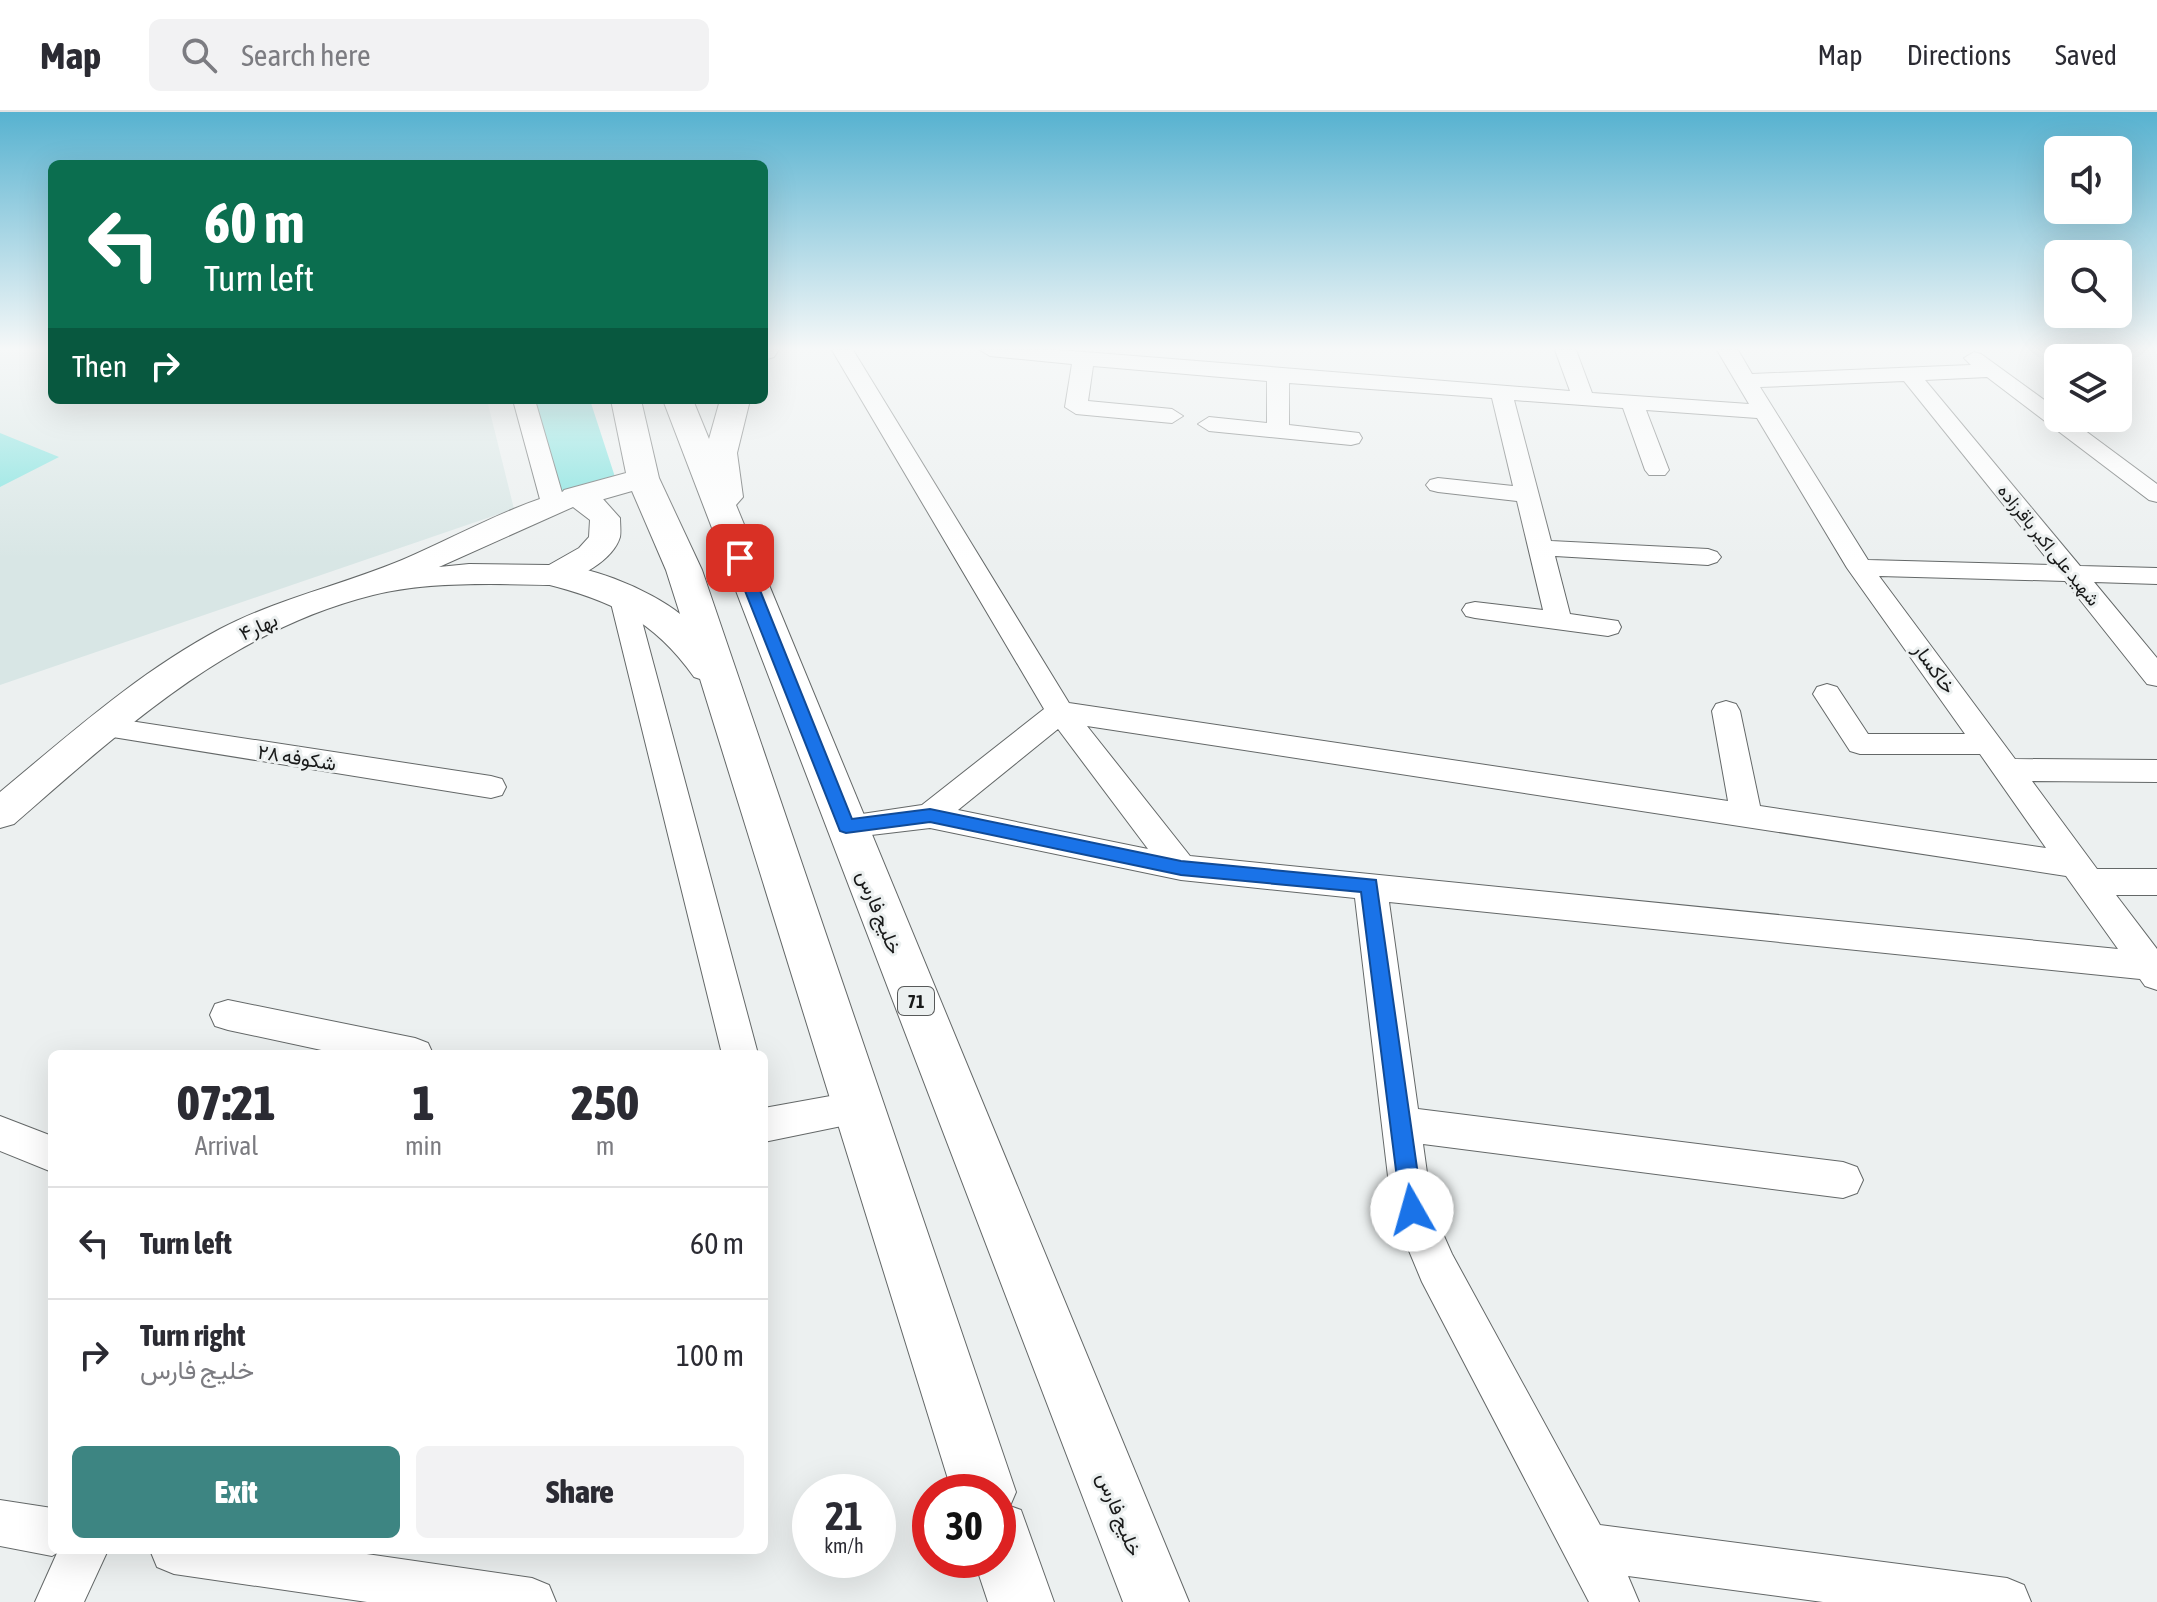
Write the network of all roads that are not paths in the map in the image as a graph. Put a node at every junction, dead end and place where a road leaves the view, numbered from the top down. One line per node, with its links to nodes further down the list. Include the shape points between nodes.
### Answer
1 (532, 420): 21 (street)
2 (617, 420): 17 (highway)
3 (630, 420): 17 (highway)
4 (686, 420): 24 (highway, خلیج فارس / 71)
5 (730, 420): 24 (highway, via 721,453)
6 (884, 420): 38 (street)
7 (1278, 420): 14 (street)
8 (1508, 420): 19 (street)
9 (1638, 420): 16 (street)
10 (1768, 420): 25 (street, خاکسار)
11 (1946, 420): 26 (street, شهید علی اکبر باقرزاده)
12 (2055, 420): 20 (street)
13 (1209, 424): 14 (street)
14 (1278, 431): 15 (street)
15 (1351, 438)
16 (1657, 470)
17 (643, 478): 21 (highway); 35 (highway, via 684,570)
18 (1438, 485): 19 (street)
19 (1527, 495): 22 (street)
20 (2157, 495)
21 (564, 500): 27 (street, via 592,505 605,518 604,538 590,555); 29 (street, بهار۴)
22 (1540, 548): 23 (street); 32 (street)
23 (1708, 557)
24 (740, 558): 47 (highway, خلیج فارس / 71)
25 (1860, 568): 26 (street); 40 (street, خاکسار)
26 (2072, 574): 28 (street); 34 (street, شهید علی اکبر باقرزاده)
27 (555, 575): 29 (street, via 469,574); 30 (highway)
28 (2157, 576)
29 (368, 585): 39 (street, بهار۴, via 236,635)
30 (622, 595): 35 (highway, via 645,604 678,630); 55 (street)
31 (1475, 610): 32 (street)
32 (1559, 621): 33 (street)
33 (1608, 627)
34 (2157, 677)
35 (723, 691): 56 (highway)
36 (1827, 694): 40 (street, via 1860,744)
37 (1726, 711): 45 (street)
38 (1060, 712): 45 (street); 46 (street); 48 (street)
39 (104, 727): 43 (street, شکوفه ۲۸); 44 (street, بهار۴)
40 (1991, 744): 41 (street, خاکسار)
41 (2010, 770): 42 (street); 49 (street, خاکسار)
42 (2157, 771)
43 (491, 787)
44 (0, 814)
45 (1746, 815): 49 (street)
46 (930, 816): 47 (street); 48 (street)
47 (846, 826): 72 (highway, خلیج فارس / 71)
48 (1181, 868): 51 (street)
49 (2083, 874): 50 (street); 52 (street, خاکسار)
50 (2157, 882)
51 (1370, 885): 52 (street); 58 (street)
52 (2153, 971)
53 (228, 1015): 54 (street)
54 (396, 1050)
55 (739, 1050)
56 (858, 1108): 57 (street); 62 (highway)
57 (768, 1124)
58 (1401, 1124): 61 (street); 65 (street, via 1412,1210 1437,1268)
59 (0, 1133): 60 (street)
60 (48, 1152)
61 (1843, 1180)
62 (978, 1474)
63 (0, 1523): 64 (street)
64 (48, 1531)
65 (1585, 1547): 73 (street); 74 (street)
66 (82, 1554): 69 (street)
67 (202, 1554): 70 (street)
68 (1013, 1578): 71 (highway)
69 (59, 1602)
70 (532, 1602)
71 (1021, 1602)
72 (1156, 1602)
73 (1615, 1602)
74 (2007, 1602)

